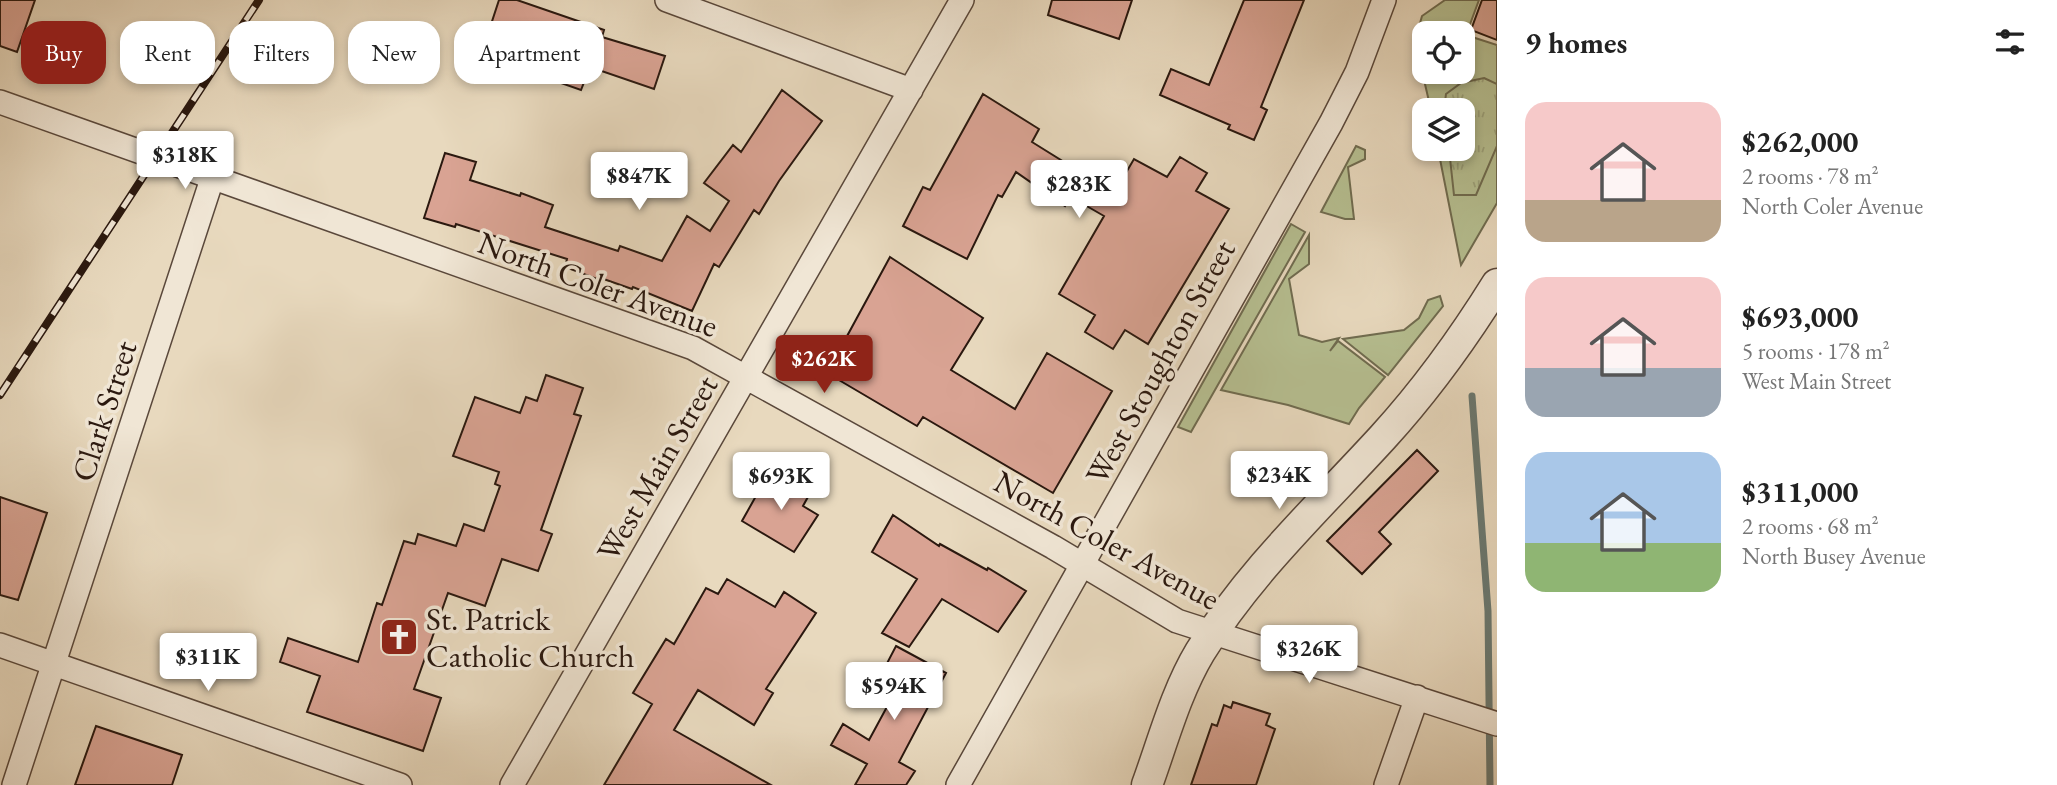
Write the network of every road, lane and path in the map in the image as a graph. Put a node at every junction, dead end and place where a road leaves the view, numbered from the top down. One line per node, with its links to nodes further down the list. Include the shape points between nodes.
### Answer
1 (667, 0): 4 (street)
2 (962, 0): 4 (street, West Main Street)
3 (1384, 0): 9 (street, West Stoughton Street, via 1357,72 1331,123)
4 (911, 90): 8 (street, West Main Street)
5 (0, 102): 6 (street, North Coler Avenue)
6 (212, 179): 8 (street, North Coler Avenue, via 694,348); 12 (street, Clark Street)
7 (1497, 284): 10 (street, via 1401,415 1274,553)
8 (746, 377): 9 (street, North Coler Avenue); 17 (street, West Main Street)
9 (1083, 565): 10 (street, North Coler Avenue, via 1177,621); 18 (street, West Stoughton Street)
10 (1213, 634): 13 (street, North Coler Avenue); 19 (street, via 1181,690)
11 (0, 645): 12 (street)
12 (54, 663): 15 (street, Clark Street); 16 (street)
13 (1417, 696): 14 (street, North Coler Avenue); 20 (street)
14 (1497, 724)
15 (14, 785)
16 (400, 785)
17 (512, 785)
18 (958, 785)
19 (1147, 785)
20 (1387, 785)

